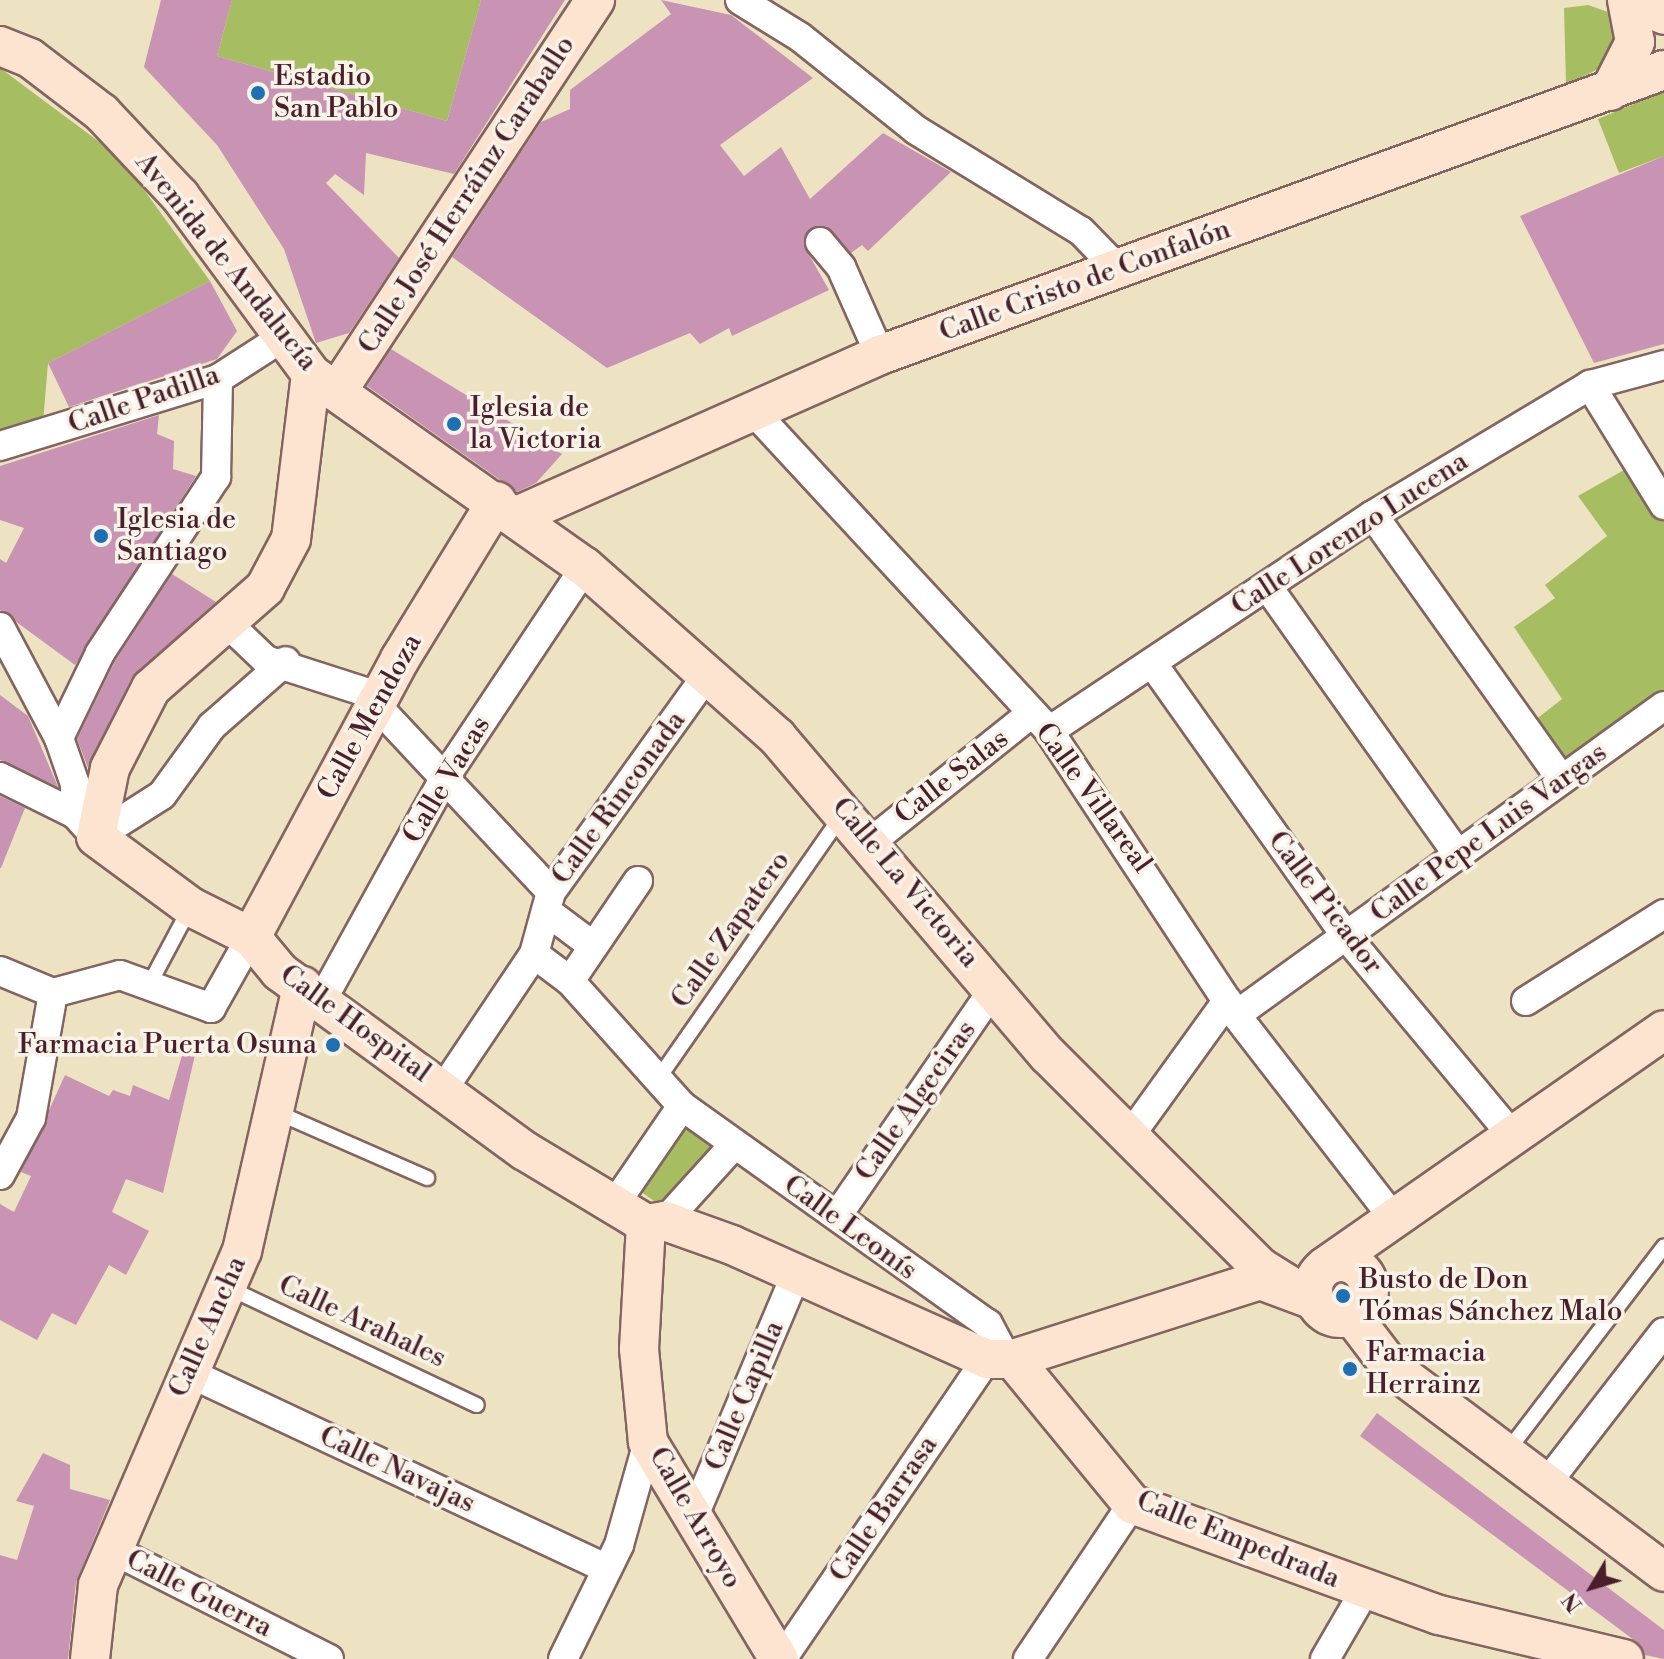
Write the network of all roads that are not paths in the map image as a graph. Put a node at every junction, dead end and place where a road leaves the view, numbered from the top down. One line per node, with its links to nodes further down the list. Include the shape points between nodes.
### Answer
1 (595, 0): 14 (street, Calle José Herráinz Caraballo)
2 (740, 0): 9 (street, via 800,37 916,130 1081,231)
3 (1629, 0): 4 (street); 7 (street, via 1635,42)
4 (1664, 15)
5 (0, 46): 10 (street, Avenida de Andalucía, via 30,58 102,113 180,196)
6 (1664, 70): 7 (street, Calle Cristo de Confalón)
7 (1610, 91): 9 (street, Calle Cristo de Confalón)
8 (820, 242): 11 (street, via 841,267)
9 (1117, 268): 11 (street, Calle Cristo de Confalón)
10 (280, 339): 13 (street, Calle Padilla); 14 (street, Avenida de Andalucía)
11 (880, 355): 16 (street, Calle Cristo de Confalón)
12 (1664, 365): 15 (street, Calle Lorenzo Lucena)
13 (218, 379): 17 (street, Calle Padilla); 31 (street, via 216,477 100,653)
14 (325, 382): 19 (street, Avenida de Andalucía); 23 (street, via 291,539 265,588)
15 (1590, 385): 18 (street); 20 (street, Calle Lorenzo Lucena)
16 (755, 413): 19 (street, Calle Cristo de Confalón); 30 (street, Calle Villareal)
17 (0, 446)
18 (1664, 505)
19 (507, 509): 21 (street, Calle La Victoria); 28 (street, Calle Mendoza)
20 (1373, 515): 22 (street, Calle Lorenzo Lucena); 34 (street)
21 (585, 567): 27 (street, Calle La Victoria); 33 (street, Calle Vacas)
22 (1267, 586): 26 (street, Calle Lorenzo Lucena); 38 (street)
23 (225, 621): 25 (street, via 266,660); 36 (street, via 151,688)
24 (0, 627): 31 (street)
25 (286, 661): 28 (street); 36 (street, via 212,726 162,795)
26 (1152, 663): 30 (street, Calle Lorenzo Lucena); 43 (street, Calle Picador)
27 (706, 676): 35 (street, Calle La Victoria); 40 (street, Calle Rinconada)
28 (379, 701): 33 (street); 44 (street, Calle Mendoza)
29 (1664, 706): 34 (street, Calle Pepe Luis Vargas)
30 (1040, 722): 37 (street, Calle Salas); 54 (street, Calle Villareal)
31 (59, 738): 36 (street)
32 (0, 777): 36 (street)
33 (445, 777): 40 (street); 52 (street, Calle Vacas)
34 (1562, 780): 38 (street, Calle Pepe Luis Vargas)
35 (846, 811): 37 (street, Calle La Victoria); 56 (lane, Calle Zapatero)
36 (85, 826): 41 (street, Calle Hospital)
37 (872, 841): 50 (street, Calle La Victoria)
38 (1458, 855): 43 (street, Calle Pepe Luis Vargas)
39 (638, 881): 45 (street)
40 (550, 902): 45 (street); 46 (street, Calle Rinconada)
41 (191, 907): 44 (street, Calle Hospital); 49 (lane)
42 (1664, 914): 53 (street)
43 (1346, 936): 54 (street, Calle Pepe Luis Vargas); 60 (street, Calle Picador)
44 (251, 937): 49 (street, via 211,1008); 52 (street, Calle Hospital, via 280,972)
45 (593, 946): 48 (street)
46 (534, 954): 48 (street, Calle Leonís); 57 (street, Calle Rinconada)
47 (0, 971): 51 (street)
48 (570, 981): 56 (street, Calle Leonís)
49 (149, 985): 51 (street, via 120,975)
50 (993, 990): 61 (street, Calle La Victoria); 65 (street, Calle Algeciras)
51 (53, 993): 63 (street, via 31,1118)
52 (312, 993): 57 (street, Calle Hospital); 59 (street, Calle Ancha)
53 (1526, 1001)
54 (1232, 1008): 61 (street, Calle Pepe Luis Vargas); 67 (street, Calle Villareal)
55 (1664, 1030): 60 (street)
56 (658, 1079): 58 (street, Calle Leonís)
57 (444, 1088): 66 (street, Calle Hospital, via 525,1151)
58 (682, 1106): 62 (street, Calle Leonís); 66 (street)
59 (276, 1112): 64 (lane); 71 (street, Calle Ancha, via 242,1251)
60 (1511, 1134): 67 (street)
61 (1129, 1137): 70 (street, Calle La Victoria, via 1260,1267)
62 (733, 1146): 65 (street, Calle Leonís); 66 (street)
63 (0, 1175)
64 (427, 1178)
65 (839, 1213): 73 (street, Calle Leonís, via 866,1244 988,1324)
66 (642, 1216): 69 (street, Calle Empedrada); 76 (street, Calle Arroyo, via 639,1349)
67 (1384, 1219): 70 (street)
68 (1664, 1246): 77 (lane)
69 (796, 1274): 73 (street, Calle Empedrada); 80 (street, Calle Capilla)
70 (1323, 1281): 73 (street, via 1260,1280); 77 (street, via 1368,1296 1352,1316 1391,1367)
71 (225, 1286): 74 (street, Calle Ancha); 75 (lane, Calle Arahales)
72 (1664, 1332): 78 (street)
73 (1002, 1359): 79 (street, Calle Empedrada); 88 (street, Calle Barrasa)
74 (187, 1372): 81 (street, Calle Ancha); 82 (street, Calle Navajas)
75 (477, 1405)
76 (648, 1442): 80 (street, Calle Arroyo); 82 (street)
77 (1505, 1453): 78 (street)
78 (1546, 1484): 83 (street)
79 (1132, 1504): 84 (street, Calle Empedrada); 89 (street)
80 (693, 1518): 88 (street, Calle Arroyo)
81 (113, 1550): 85 (street, Calle Ancha, via 98,1585); 86 (street, Calle Guerra)
82 (607, 1569): 87 (street)
83 (1664, 1572)
84 (1365, 1590): 90 (street); 91 (street, Calle Empedrada)
85 (90, 1659)
86 (329, 1659)
87 (563, 1659)
88 (780, 1659)
89 (1028, 1659)
90 (1325, 1659)
91 (1624, 1659)

